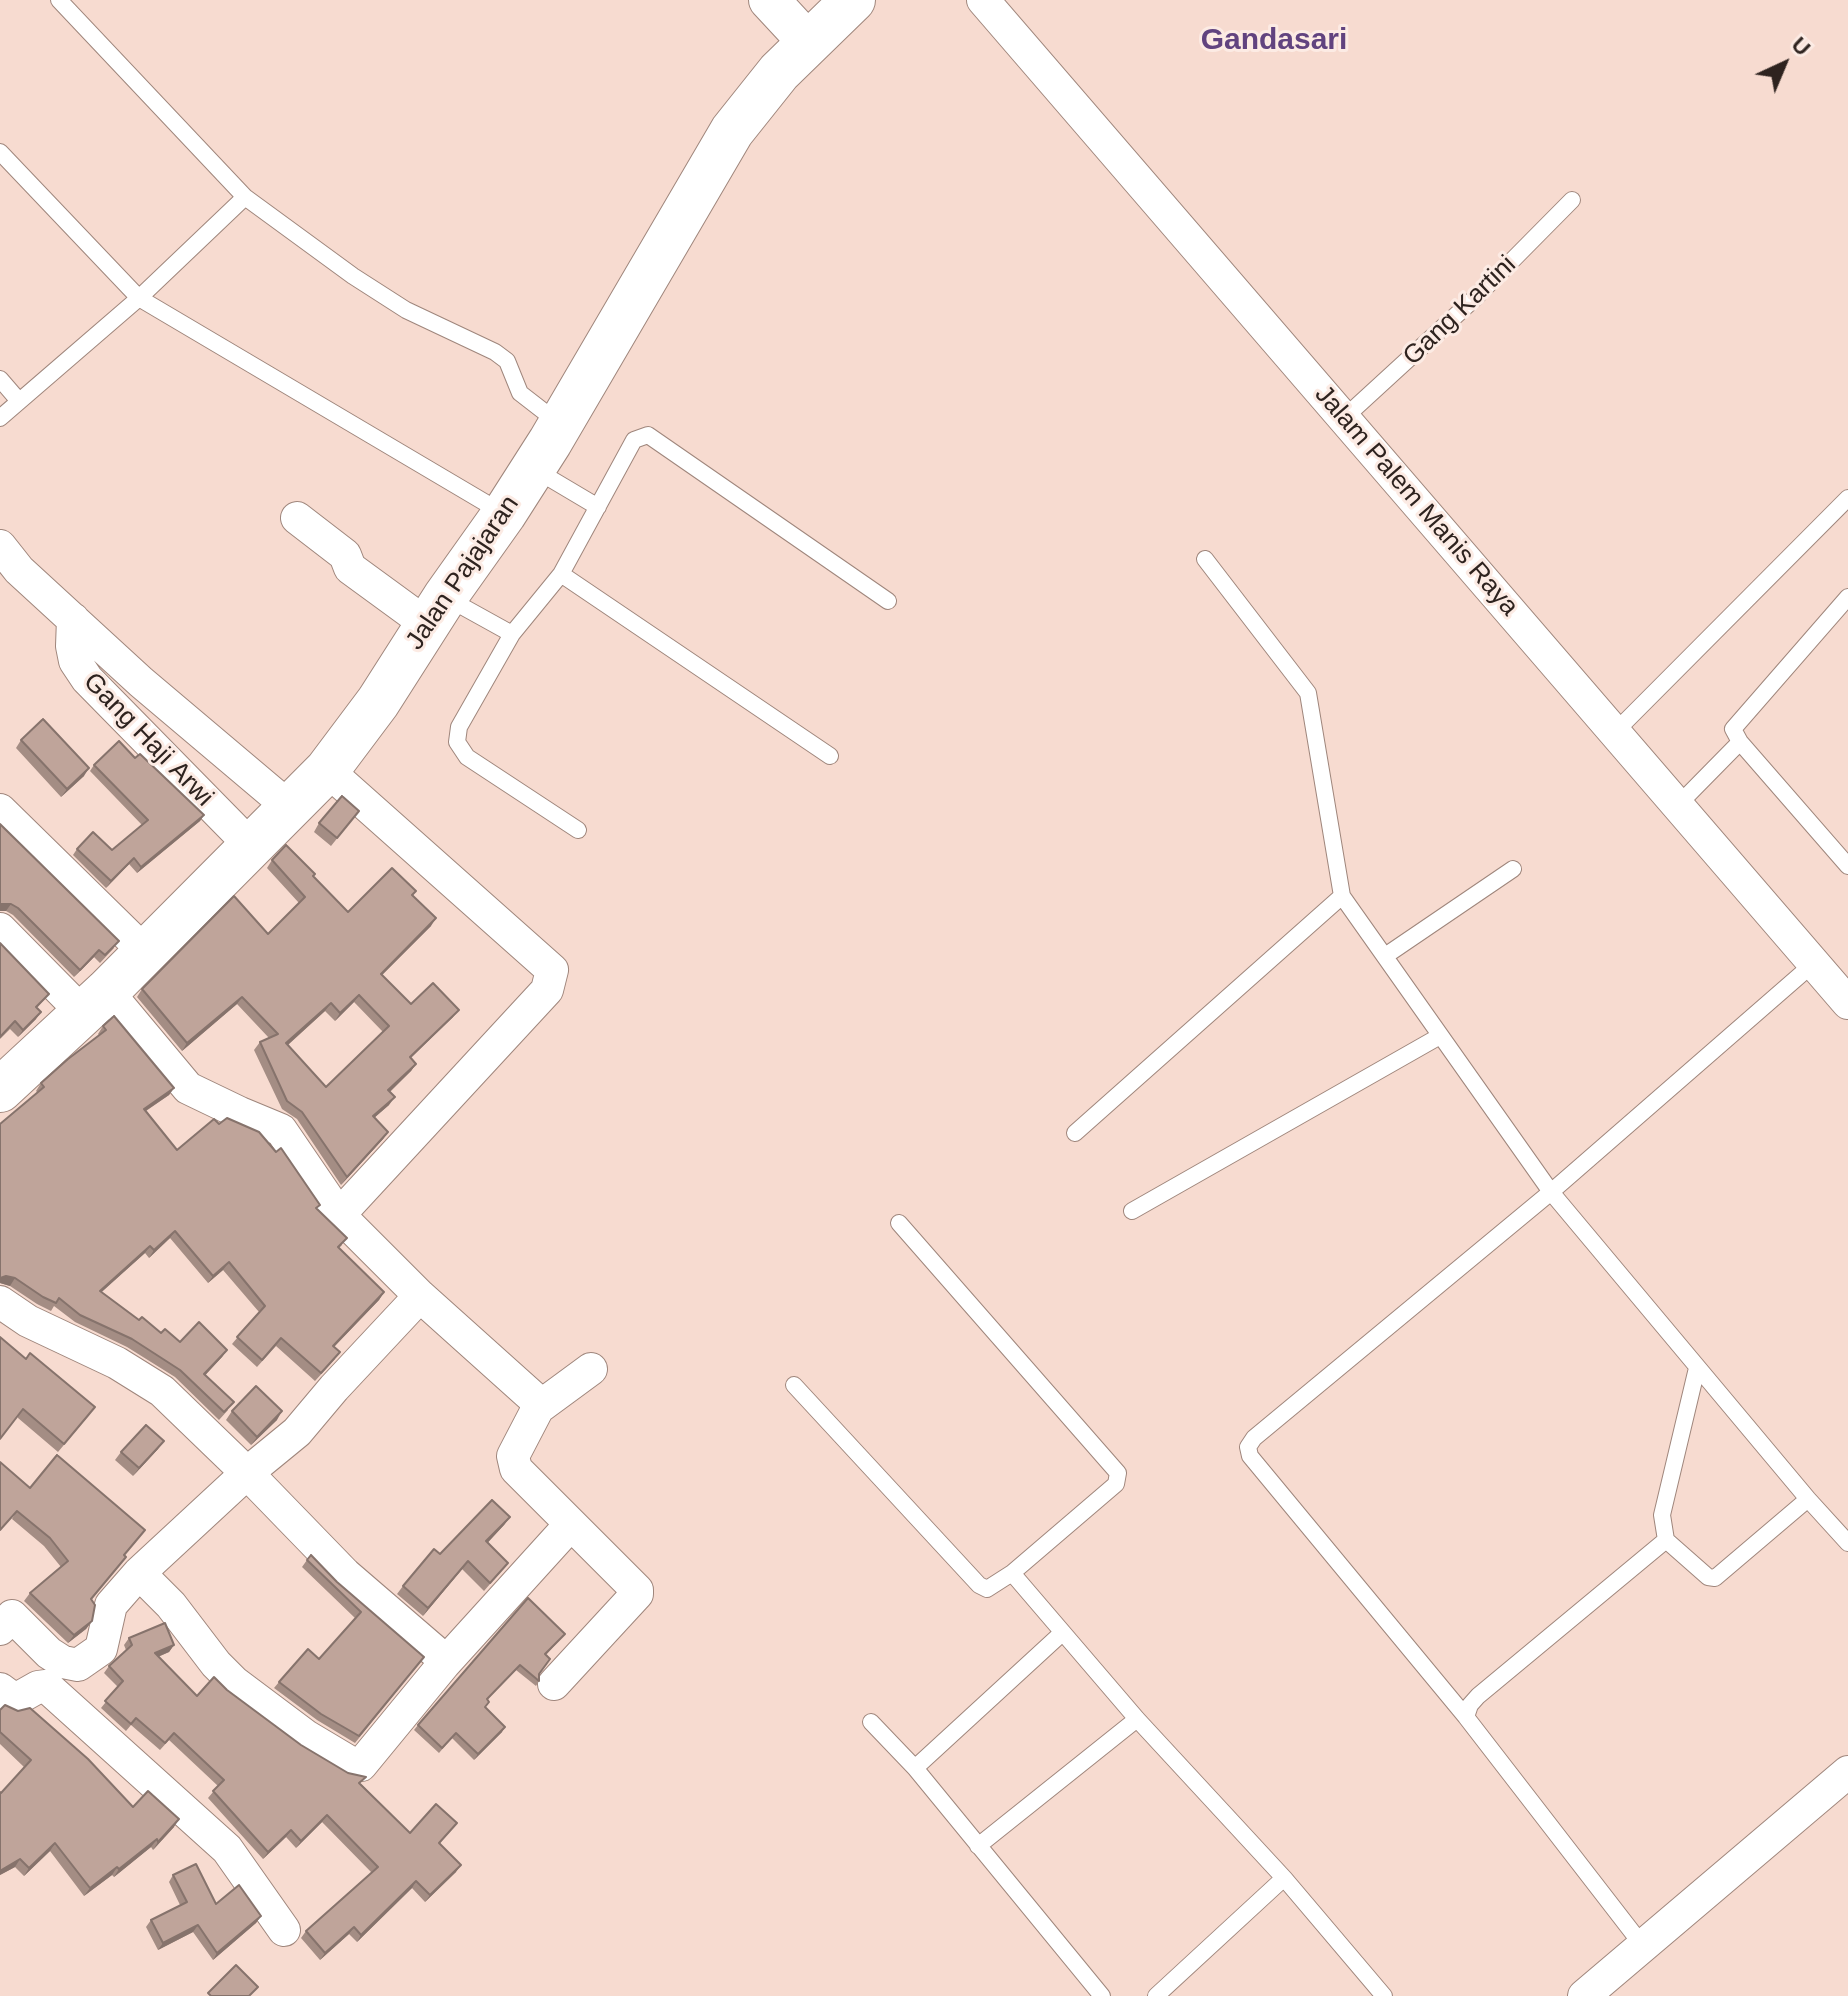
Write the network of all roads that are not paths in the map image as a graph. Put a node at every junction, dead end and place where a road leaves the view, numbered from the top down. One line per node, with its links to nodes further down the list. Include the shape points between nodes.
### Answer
1 (59, 0): 7 (lane)
2 (769, 0): 5 (street)
3 (853, 0): 5 (main road, Jalan Pajajaran)
4 (983, 0): 13 (street, Jalam Palem Manis Raya)
5 (808, 42): 14 (main road, Jalan Pajajaran, via 732,131)
6 (0, 152): 9 (lane)
7 (245, 197): 9 (lane); 14 (lane, via 406,310 495,352 507,361 520,393)
8 (1572, 200): 13 (lane, Gang Kartini)
9 (139, 298): 11 (lane); 18 (lane)
10 (0, 379): 11 (lane)
11 (19, 401): 12 (lane)
12 (0, 418)
13 (1344, 418): 28 (street, Jalam Palem Manis Raya)
14 (561, 425): 15 (main road, Jalan Pajajaran)
15 (533, 468): 17 (lane); 18 (main road, Jalan Pajajaran)
16 (1848, 498): 28 (lane)
17 (598, 507): 22 (lane); 24 (lane, via 634,440 648,435)
18 (504, 514): 25 (main road, Jalan Pajajaran)
19 (297, 518): 25 (street, via 345,555 350,568)
20 (0, 546): 26 (street)
21 (1205, 559): 39 (lane, via 1308,693)
22 (561, 574): 27 (lane); 30 (lane)
23 (1848, 597): 29 (lane, via 1740,718 1733,729)
24 (888, 601)
25 (436, 611): 27 (lane); 31 (main road, Jalan Pajajaran)
26 (73, 619): 33 (street); 36 (street, Gang Haji Arwi, via 75,661 87,679)
27 (512, 634): 35 (lane, via 459,727 457,742 467,757)
28 (1615, 732): 32 (street, Jalam Palem Manis Raya)
29 (1740, 742): 32 (lane); 37 (lane)
30 (830, 756)
31 (327, 770): 33 (main road, Jalan Pajajaran); 51 (street, via 552,970 547,990)
32 (1678, 805): 43 (street, Jalam Palem Manis Raya)
33 (289, 807): 36 (main road, Jalan Pajajaran)
34 (0, 810): 41 (street)
35 (578, 830)
36 (252, 847): 41 (main road, Jalan Pajajaran)
37 (1848, 866)
38 (1513, 869): 42 (lane)
39 (1342, 896): 42 (lane); 48 (lane)
40 (0, 929): 44 (street)
41 (145, 952): 44 (main road, Jalan Pajajaran)
42 (1385, 956): 46 (lane)
43 (1814, 963): 45 (street, Jalam Palem Manis Raya); 49 (lane)
44 (95, 1002): 47 (main road, Jalan Pajajaran); 51 (street, via 188,1088 281,1130)
45 (1848, 1003)
46 (1440, 1036): 49 (lane); 50 (lane)
47 (0, 1090)
48 (1075, 1133)
49 (1551, 1192): 55 (lane); 71 (lane, via 1248,1447 1250,1456)
50 (1132, 1211)
51 (339, 1215): 53 (street)
52 (899, 1223): 65 (lane, via 1118,1473 1116,1484)
53 (420, 1296): 58 (street, via 537,1401); 59 (street, via 297,1432)
54 (0, 1302): 59 (street, via 162,1391)
55 (1697, 1368): 60 (lane); 62 (lane, via 1662,1515)
56 (591, 1369): 58 (street)
57 (794, 1385): 65 (lane, via 979,1585 987,1589)
58 (538, 1408): 61 (street, via 513,1464)
59 (247, 1473): 64 (street); 68 (street, via 345,1574)
60 (1808, 1499): 62 (lane, via 1715,1578); 63 (lane)
61 (571, 1524): 68 (street); 69 (street, via 637,1592)
62 (1666, 1540): 71 (lane, via 1478,1696)
63 (1848, 1543)
64 (139, 1573): 66 (street, via 111,1605 101,1649 78,1665 49,1653); 68 (street, via 234,1682 353,1764 361,1765 373,1752)
65 (1012, 1573): 67 (lane)
66 (4, 1616)
67 (1062, 1633): 72 (lane); 74 (lane)
68 (446, 1661)
69 (554, 1684)
70 (0, 1689): 78 (street, via 15,1700 46,1686 227,1849)
71 (1466, 1717): 79 (lane)
72 (1137, 1719): 76 (lane); 77 (lane)
73 (871, 1722): 74 (lane)
74 (915, 1768): 76 (lane)
75 (1848, 1772): 79 (street)
76 (978, 1846): 81 (lane)
77 (1284, 1878): 82 (lane); 83 (lane)
78 (284, 1930)
79 (1643, 1946): 80 (street)
80 (1605, 1990)
81 (1102, 1996)
82 (1156, 1996)
83 (1384, 1996)

